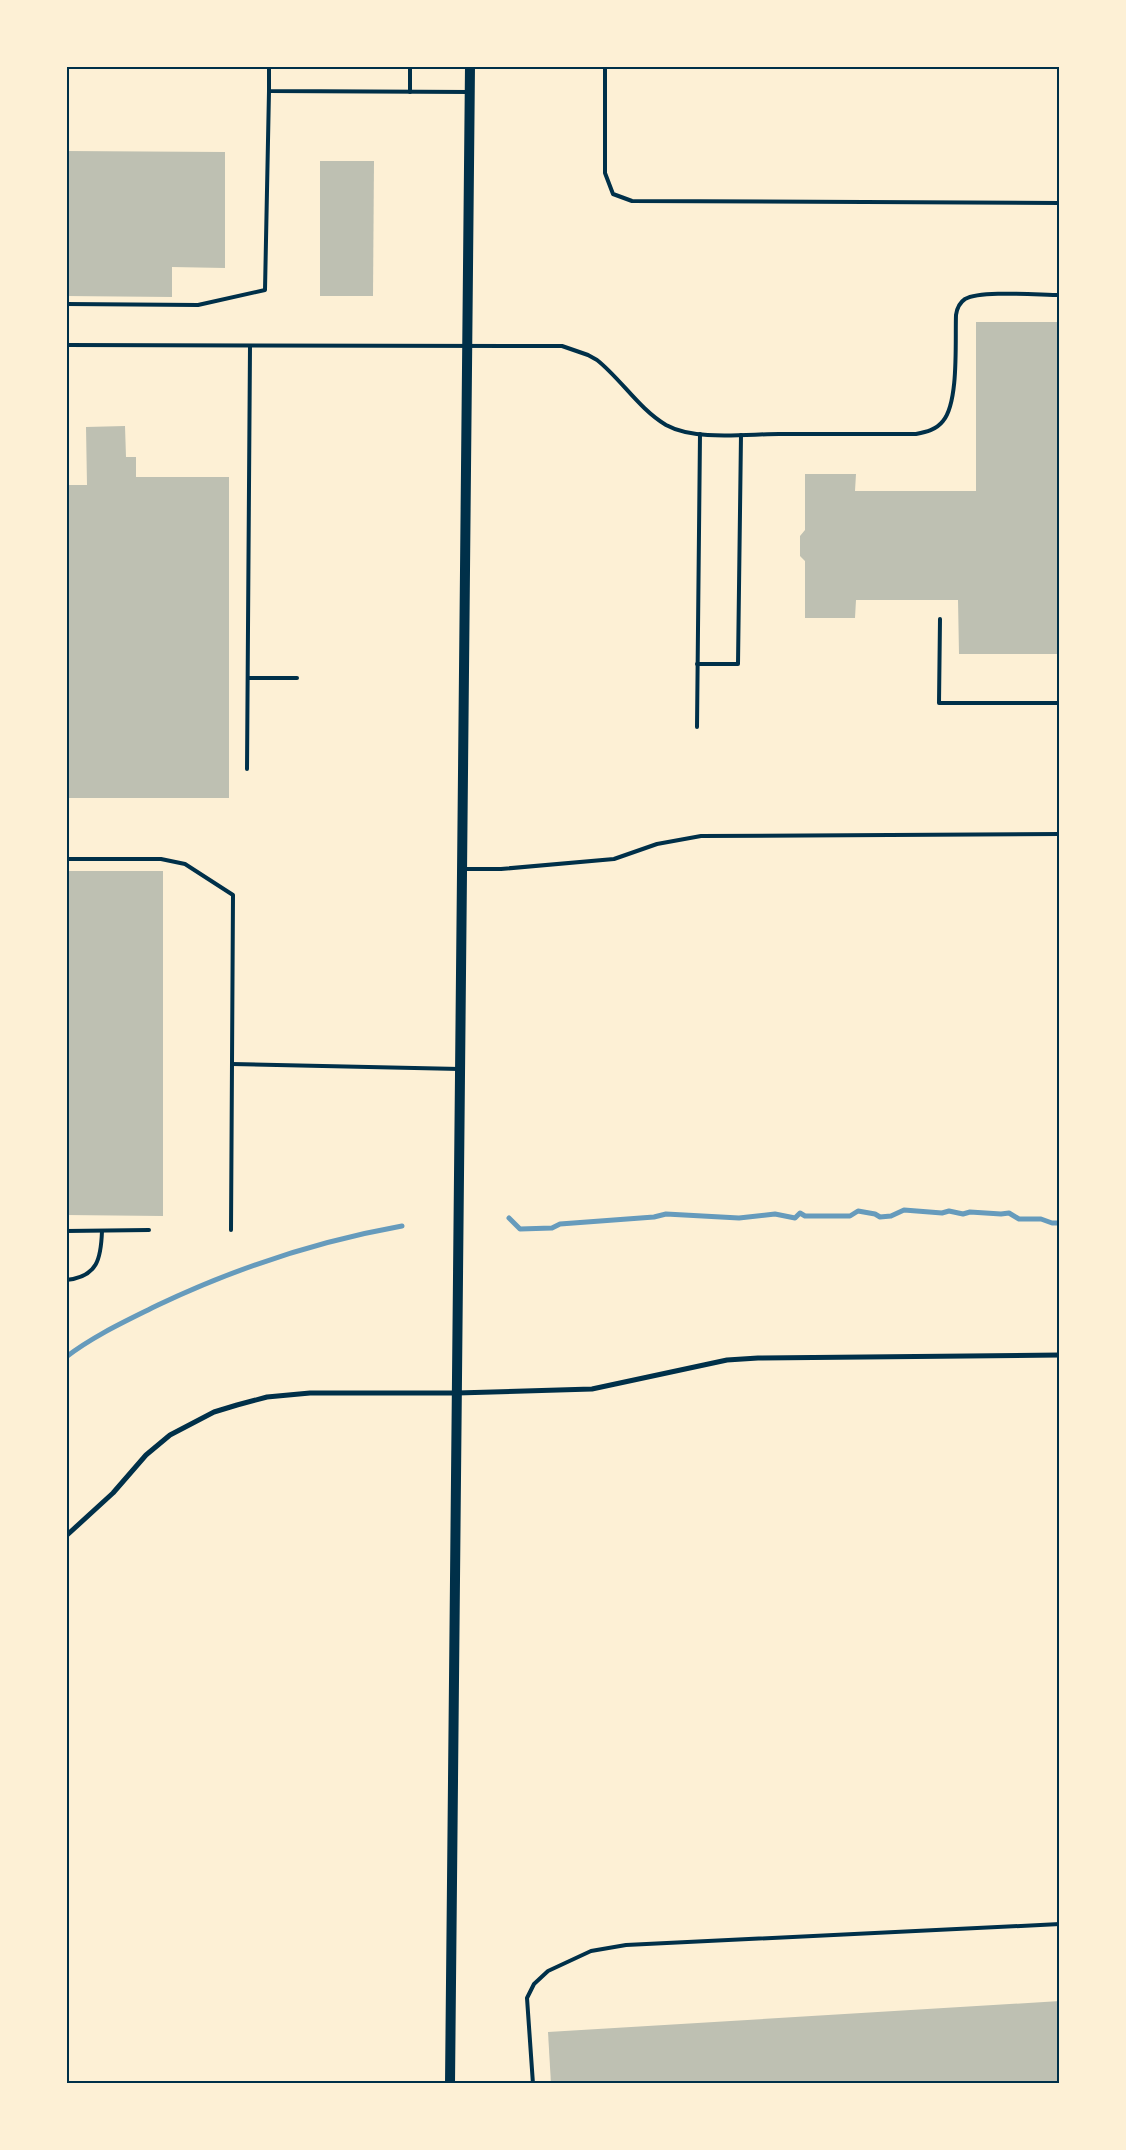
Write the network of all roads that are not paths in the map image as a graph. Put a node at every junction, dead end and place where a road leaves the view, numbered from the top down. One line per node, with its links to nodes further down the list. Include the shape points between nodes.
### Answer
1 (269, 66): 5 (lane)
2 (410, 66): 6 (lane)
3 (470, 66): 7 (main road)
4 (605, 66): 8 (lane, via 605,172 612,194 632,201)
5 (269, 90): 6 (lane); 10 (lane, via 265,290 198,305)
6 (410, 92): 7 (lane)
7 (470, 92): 13 (main road)
8 (1060, 203)
9 (1060, 295): 15 (lane, via 981,294 963,300 956,315 954,385 949,410 944,420 932,430 916,434)
10 (66, 304)
11 (66, 345): 12 (lane)
12 (250, 346): 13 (lane); 18 (lane)
13 (468, 347): 14 (lane, via 542,345 576,350 606,367 657,419 675,429); 25 (main road)
14 (700, 434): 15 (lane); 17 (lane)
15 (741, 434): 17 (lane, via 738,664)
16 (940, 619): 20 (lane, via 939,703)
17 (697, 664): 21 (lane)
18 (248, 678): 19 (lane); 22 (lane)
19 (297, 678)
20 (1060, 703)
21 (697, 727)
22 (247, 769)
23 (1060, 834): 25 (lane, via 701,836 657,844 614,859 501,869)
24 (66, 859): 26 (lane, via 161,860 185,864 234,895)
25 (462, 869): 27 (main road)
26 (232, 1064): 27 (lane); 29 (lane)
27 (460, 1069): 34 (main road)
28 (149, 1230): 31 (lane)
29 (230, 1230)
30 (66, 1231): 31 (lane)
31 (102, 1231): 32 (lane, via 97,1265 81,1277)
32 (66, 1280)
33 (1060, 1355): 34 (street, via 758,1358 718,1362 592,1389)
34 (457, 1392): 35 (street, via 310,1393 267,1398 214,1412 164,1440 146,1455 113,1493); 37 (main road)
35 (66, 1536)
36 (1060, 1924): 38 (lane, via 626,1945 591,1951 548,1971 534,1984 528,1998)
37 (450, 2084)
38 (532, 2084)

